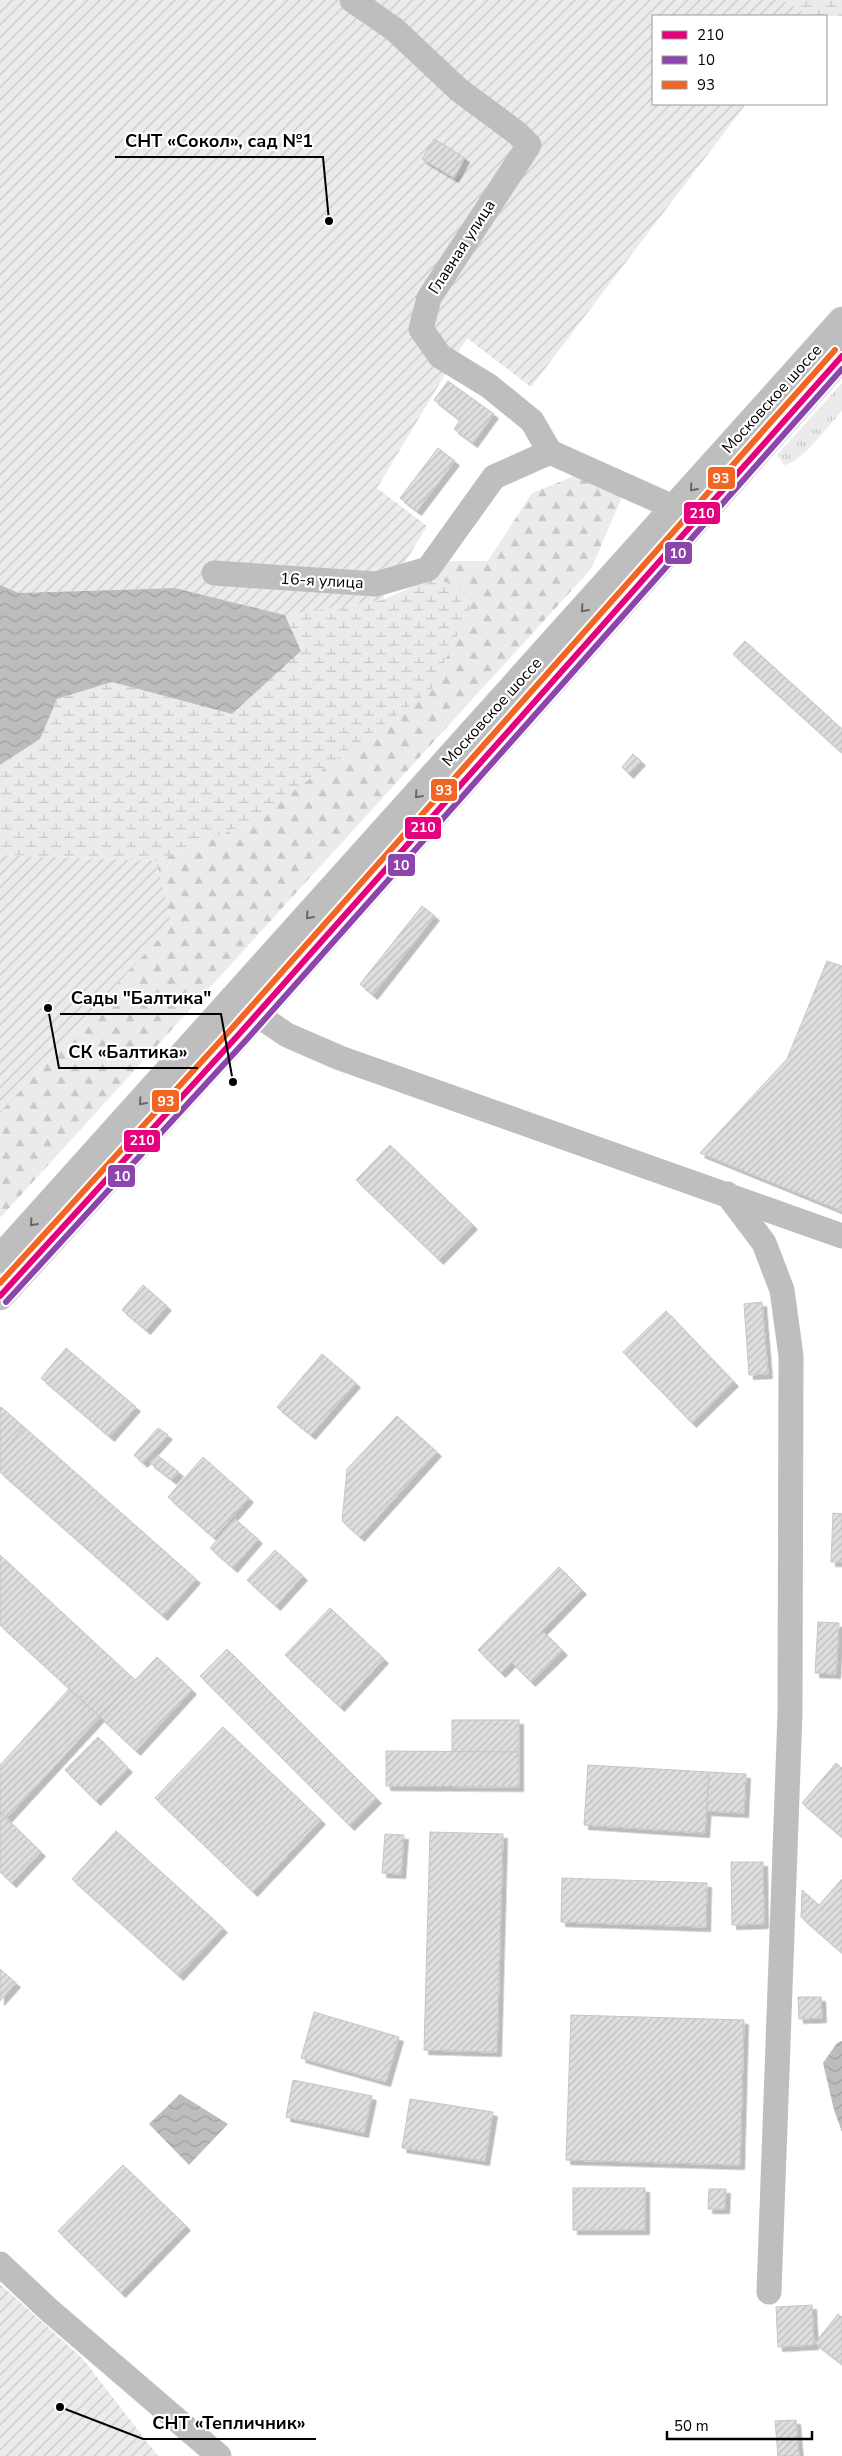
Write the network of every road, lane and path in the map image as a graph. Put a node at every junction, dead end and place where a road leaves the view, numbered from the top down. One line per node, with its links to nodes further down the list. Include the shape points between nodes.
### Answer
1 (352, 0): 4 (street, Главная улица, via 394,29 459,90 529,145 429,298 421,329 440,356 489,386 532,421)
2 (842, 321): 5 (main road, Московское шоссе, one-way to 5)
3 (842, 356): 7 (main road, Московское шоссе)
4 (550, 452): 5 (street); 6 (street, 16-я улица, via 494,477 428,569 376,584)
5 (675, 508): 7 (main road, Московское шоссе, one-way to 7)
6 (214, 573)
7 (246, 1005): 8 (street, via 287,1035 340,1058); 10 (main road, Московское шоссе, one-way to 10); 11 (main road, Московское шоссе)
8 (727, 1194): 9 (street); 13 (street, via 764,1243 782,1290 790,1356 790,1713)
9 (842, 1236)
10 (0, 1259)
11 (0, 1296)
12 (0, 2264): 14 (street)
13 (769, 2292)
14 (219, 2456)

